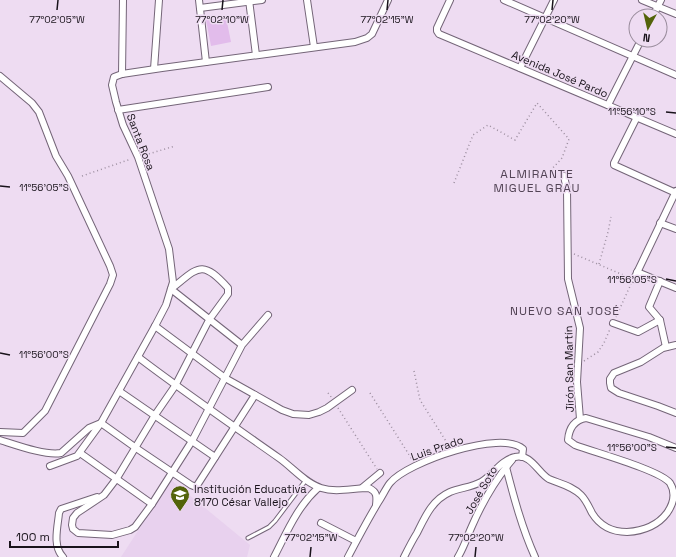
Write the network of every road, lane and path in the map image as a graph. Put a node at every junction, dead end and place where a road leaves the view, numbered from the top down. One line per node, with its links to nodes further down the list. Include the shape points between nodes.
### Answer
1 (123, 0): 24 (street)
2 (159, 0): 23 (street)
3 (199, 0): 14 (street)
4 (262, 0): 12 (street)
5 (307, 0): 17 (street)
6 (388, 0): 17 (street, via 372,34 367,38)
7 (450, 0): 22 (street, Avenida José Pardo, via 436,31 439,34)
8 (504, 0): 16 (street)
9 (554, 0): 16 (street)
10 (642, 0): 13 (street)
11 (661, 0): 13 (street)
12 (249, 1): 14 (street); 19 (street)
13 (657, 7): 15 (street)
14 (200, 8): 21 (street)
15 (676, 14)
16 (545, 17): 20 (street); 22 (street)
17 (314, 47): 19 (street)
18 (637, 48): 20 (street)
19 (256, 55): 21 (street)
20 (633, 56): 25 (street); 28 (street)
21 (206, 62): 23 (street)
22 (520, 68): 28 (street, Avenida José Pardo)
23 (154, 69): 24 (street)
24 (122, 74): 29 (street, Santa Rosa, via 114,77 112,85)
25 (676, 75)
26 (0, 76): 74 (street, via 39,112 56,156 68,176 113,275 42,415 23,433)
27 (268, 87): 29 (street)
28 (608, 105): 30 (street, Avenida José Pardo)
29 (118, 110): 33 (street, Santa Rosa)
30 (638, 117): 31 (street, Avenida José Pardo); 37 (street, via 614,165)
31 (676, 134)
32 (176, 146): 33 (path)
33 (138, 157): 34 (path); 47 (street, Santa Rosa, via 169,249 173,276)
34 (82, 176)
35 (561, 178): 36 (path, via 550,170 562,158 569,139 537,103 515,140 488,125 473,135); 41 (street, Jirón San Martín, via 567,190)
36 (454, 183)
37 (676, 192): 39 (street)
38 (610, 217): 42 (path)
39 (660, 223): 40 (street); 43 (street)
40 (676, 229)
41 (569, 252): 42 (path); 58 (street, Jirón San Martín, via 568,279 580,328)
42 (599, 264): 44 (path)
43 (637, 272): 44 (street); 45 (street)
44 (634, 279): 51 (path)
45 (660, 281): 46 (street); 50 (street, via 649,307)
46 (676, 288)
47 (171, 289): 49 (street); 49 (street, via 199,269 204,268 214,274 228,288 228,294); 52 (street, Santa Rosa)
48 (268, 315): 54 (street)
49 (209, 320): 54 (street); 56 (street)
50 (660, 320): 51 (street, via 638,332); 55 (street)
51 (613, 323): 58 (path, via 598,352)
52 (155, 326): 56 (street); 57 (street, Santa Rosa)
53 (676, 345): 55 (street)
54 (242, 346): 60 (street)
55 (666, 347): 69 (street, via 641,362 614,373 610,383 611,388 619,393)
56 (192, 353): 60 (street); 61 (street)
57 (138, 357): 61 (street); 63 (street, Santa Rosa)
58 (578, 365): 71 (street, Jirón San Martín)
59 (414, 371): 79 (path, via 420,400)
60 (226, 378): 66 (street); 68 (street)
61 (175, 386): 68 (street); 70 (street)
62 (352, 390): 67 (street)
63 (119, 391): 70 (street); 72 (street, Santa Rosa)
64 (328, 393): 67 (path)
65 (370, 393): 84 (path)
66 (254, 395): 67 (street, via 293,414 309,415); 73 (street)
67 (335, 402): 88 (path)
68 (209, 408): 73 (street); 76 (street)
69 (676, 413)
70 (155, 415): 76 (street); 77 (street)
71 (580, 419): 78 (street, via 594,419); 83 (street, via 573,424 569,432 568,440 571,443 656,473 669,482 674,492 673,501 668,511 657,522 633,531 620,531 604,526 596,519 582,496 572,488 549,478)
72 (101, 422): 75 (street, via 89,428 61,453 24,448); 77 (street); 80 (street, Santa Rosa)
73 (235, 427): 81 (street); 90 (street)
74 (0, 432)
75 (0, 440)
76 (192, 441): 81 (street); 87 (street)
77 (136, 448): 87 (street); 89 (street)
78 (676, 448)
79 (453, 452): 83 (street, Luis Prado, via 487,443 504,443 523,448); 84 (street, Luis Prado)
80 (80, 453): 85 (street); 89 (street)
81 (215, 457): 87 (street, via 196,487)
82 (514, 457): 83 (street); 86 (street, José Soto); 102 (street, via 480,482 450,492 438,500 428,511)
83 (522, 457)
84 (416, 465): 95 (street, Luis Prado, via 397,476)
85 (50, 466)
86 (506, 467): 103 (street, José Soto, via 487,496); 104 (street, via 522,526)
87 (171, 472): 94 (street)
88 (380, 473): 92 (street)
89 (117, 478): 93 (street); 94 (street)
90 (306, 480): 91 (street); 97 (lane, via 275,521)
91 (318, 488): 92 (street); 99 (street, via 299,508)
92 (362, 488): 95 (street, via 374,490 377,495)
93 (104, 495): 94 (street, via 76,513 72,525 78,533 112,535 130,530); 100 (street, via 60,509 57,544 59,554)
94 (152, 504)
95 (376, 505): 98 (street, Luis Prado)
96 (321, 523): 98 (street)
97 (248, 538)
98 (356, 541): 101 (street, Luis Prado)
99 (277, 556)
100 (63, 557)
101 (348, 557)
102 (404, 557)
103 (458, 557)
104 (535, 557)

